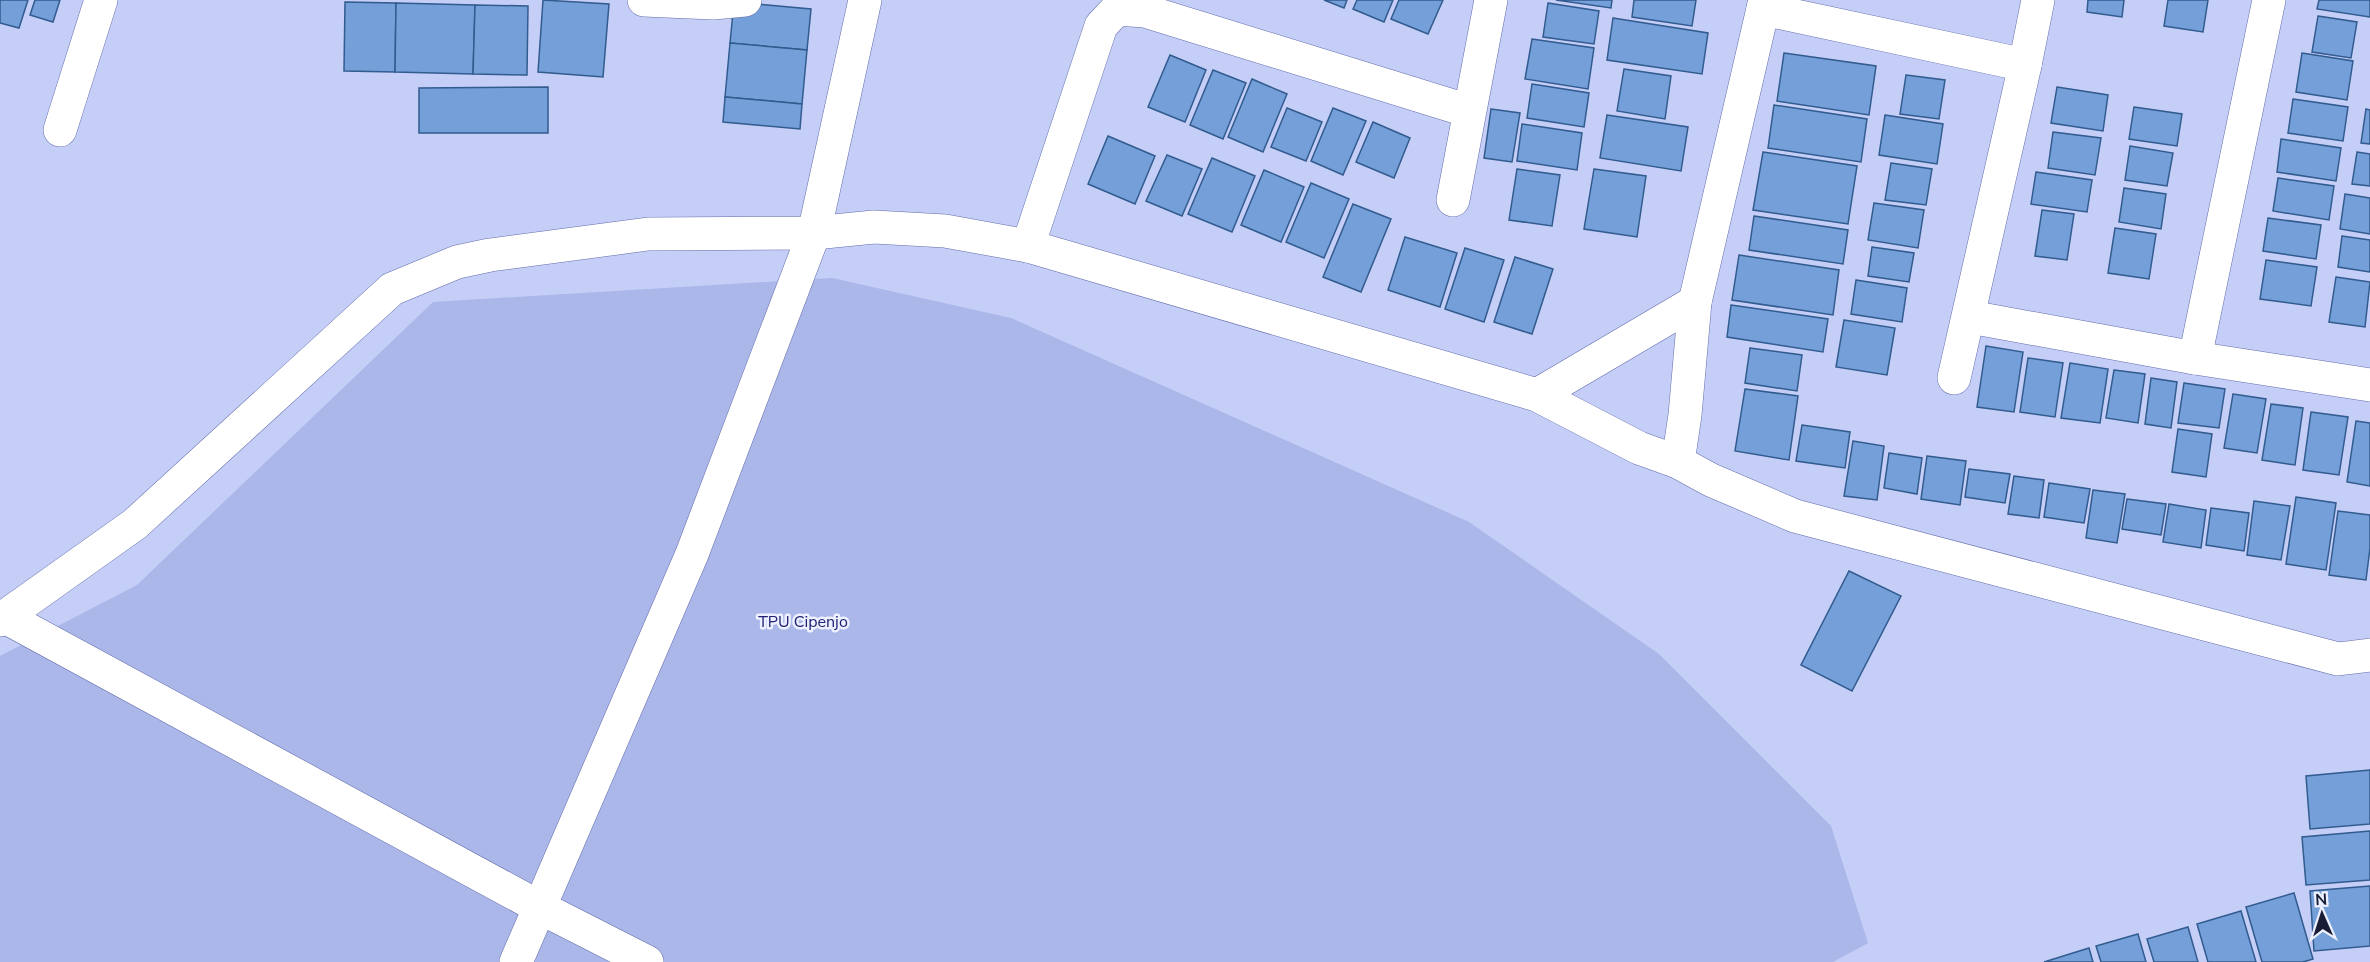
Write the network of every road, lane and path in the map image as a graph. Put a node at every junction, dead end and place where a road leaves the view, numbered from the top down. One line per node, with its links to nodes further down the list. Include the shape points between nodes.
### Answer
1 (101, 0): 11 (street)
2 (644, 0): 3 (street)
3 (745, 0)
4 (865, 0): 13 (street)
5 (1491, 0): 10 (street)
6 (2038, 0): 9 (street)
7 (2269, 0): 17 (street)
8 (1764, 5): 9 (street); 15 (street)
9 (2025, 65): 16 (street)
10 (1469, 111): 12 (street); 14 (street, via 1145,11 1117,9 1101,27)
11 (60, 130)
12 (1453, 200)
13 (814, 233): 14 (street, via 874,227 945,231); 22 (street, via 648,234 490,255 421,275 392,289 135,524); 24 (street, via 692,554)
14 (1028, 246): 20 (street)
15 (1695, 302): 20 (street); 21 (street)
16 (1970, 317): 17 (street); 18 (street)
17 (2195, 358): 19 (street)
18 (1954, 378)
19 (2370, 386)
20 (1537, 395): 21 (street, via 1639,448)
21 (1678, 462): 23 (street, via 1795,516 2338,659)
22 (3, 619): 24 (street)
23 (2370, 655)
24 (541, 908): 25 (street); 26 (street)
25 (516, 962)
26 (647, 962)

